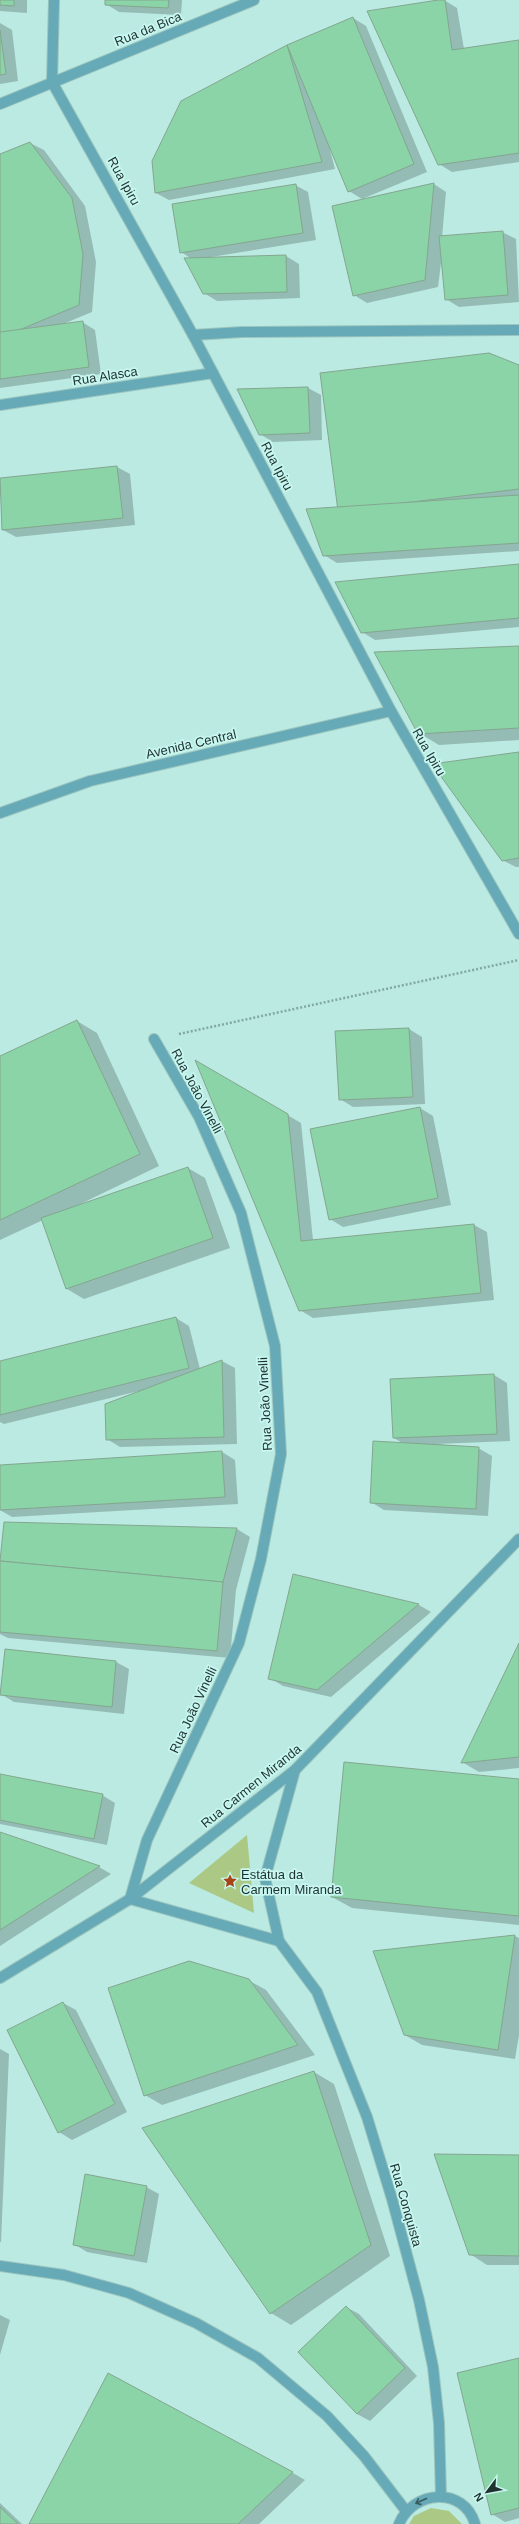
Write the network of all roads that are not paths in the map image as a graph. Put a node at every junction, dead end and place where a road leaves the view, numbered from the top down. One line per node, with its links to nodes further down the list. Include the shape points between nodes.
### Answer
1 (54, 0): 3 (street)
2 (254, 0): 3 (street, Rua da Bica)
3 (52, 82): 4 (street, Rua da Bica); 6 (street, Rua Ipiru)
4 (0, 104)
5 (519, 330): 6 (street, via 242,332)
6 (193, 335): 7 (street, Rua Ipiru)
7 (213, 373): 8 (street, Rua Alasca); 9 (street, Rua Ipiru)
8 (0, 405)
9 (391, 711): 10 (street, Avenida Central, via 90,781); 11 (street, Rua Ipiru)
10 (0, 813)
11 (519, 934)
12 (154, 1039): 15 (street, Rua João Vinelli, via 199,1118 241,1213 275,1346 281,1454 261,1559 239,1642 147,1840)
13 (519, 1539): 14 (street, Rua Carmen Miranda)
14 (295, 1770): 15 (street, Rua Carmen Miranda); 16 (street, via 265,1878)
15 (130, 1899): 16 (street); 17 (street, Rua Carmen Miranda)
16 (279, 1941): 19 (street, Rua Conquista, via 317,1992 367,2117 392,2199 419,2300 433,2367 440,2423)
17 (0, 1978)
18 (0, 2266): 20 (street, via 64,2275 130,2293 196,2323 258,2358 327,2416 364,2456)
19 (441, 2497): 20 (street, one-way to 20, via 416,2502); 22 (street, via 454,2500 465,2508)
20 (406, 2511): 21 (street)
21 (399, 2524)
22 (475, 2524)

